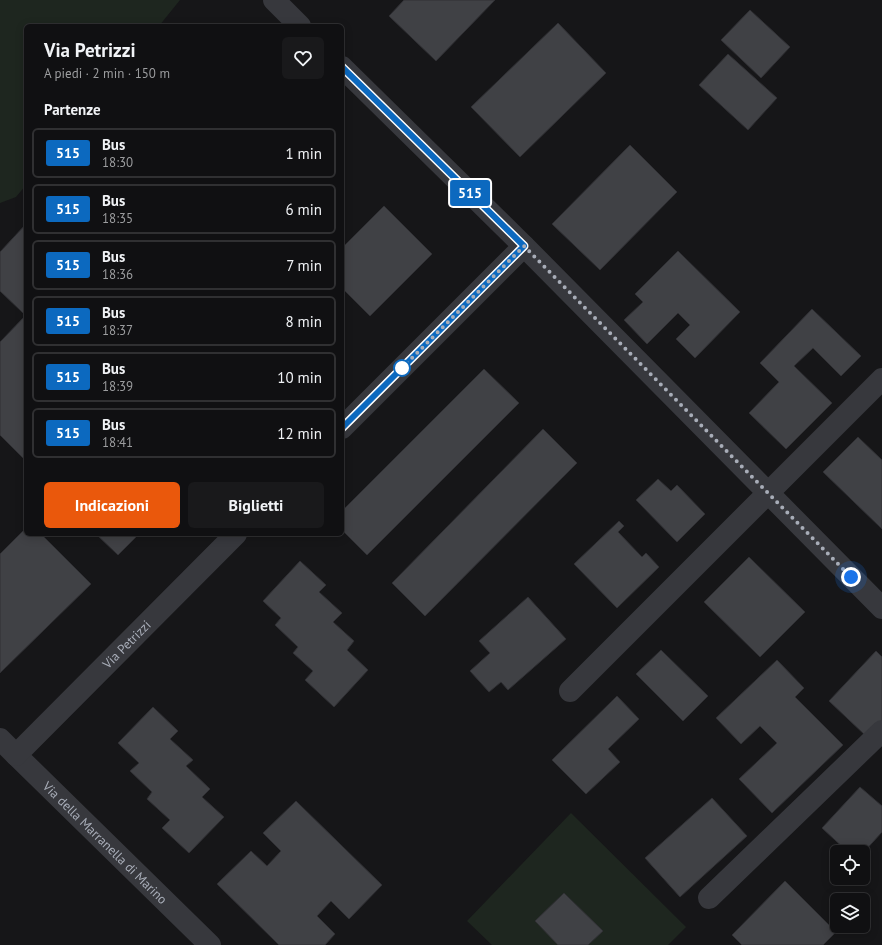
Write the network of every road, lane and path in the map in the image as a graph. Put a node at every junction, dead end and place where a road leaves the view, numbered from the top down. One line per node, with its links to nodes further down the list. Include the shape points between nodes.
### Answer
1 (274, 0): 2 (street)
2 (298, 24)
3 (344, 69): 4 (street)
4 (524, 246): 6 (street); 7 (street)
5 (882, 379): 7 (street)
6 (344, 426)
7 (768, 493): 9 (street); 10 (street)
8 (234, 536): 13 (street, Via Petrizzi)
9 (882, 608)
10 (570, 691)
11 (882, 731): 14 (street)
12 (0, 739): 13 (street, Via della Marranella di Marino)
13 (16, 755): 15 (street, Via della Marranella di Marino)
14 (709, 898)
15 (210, 945)

